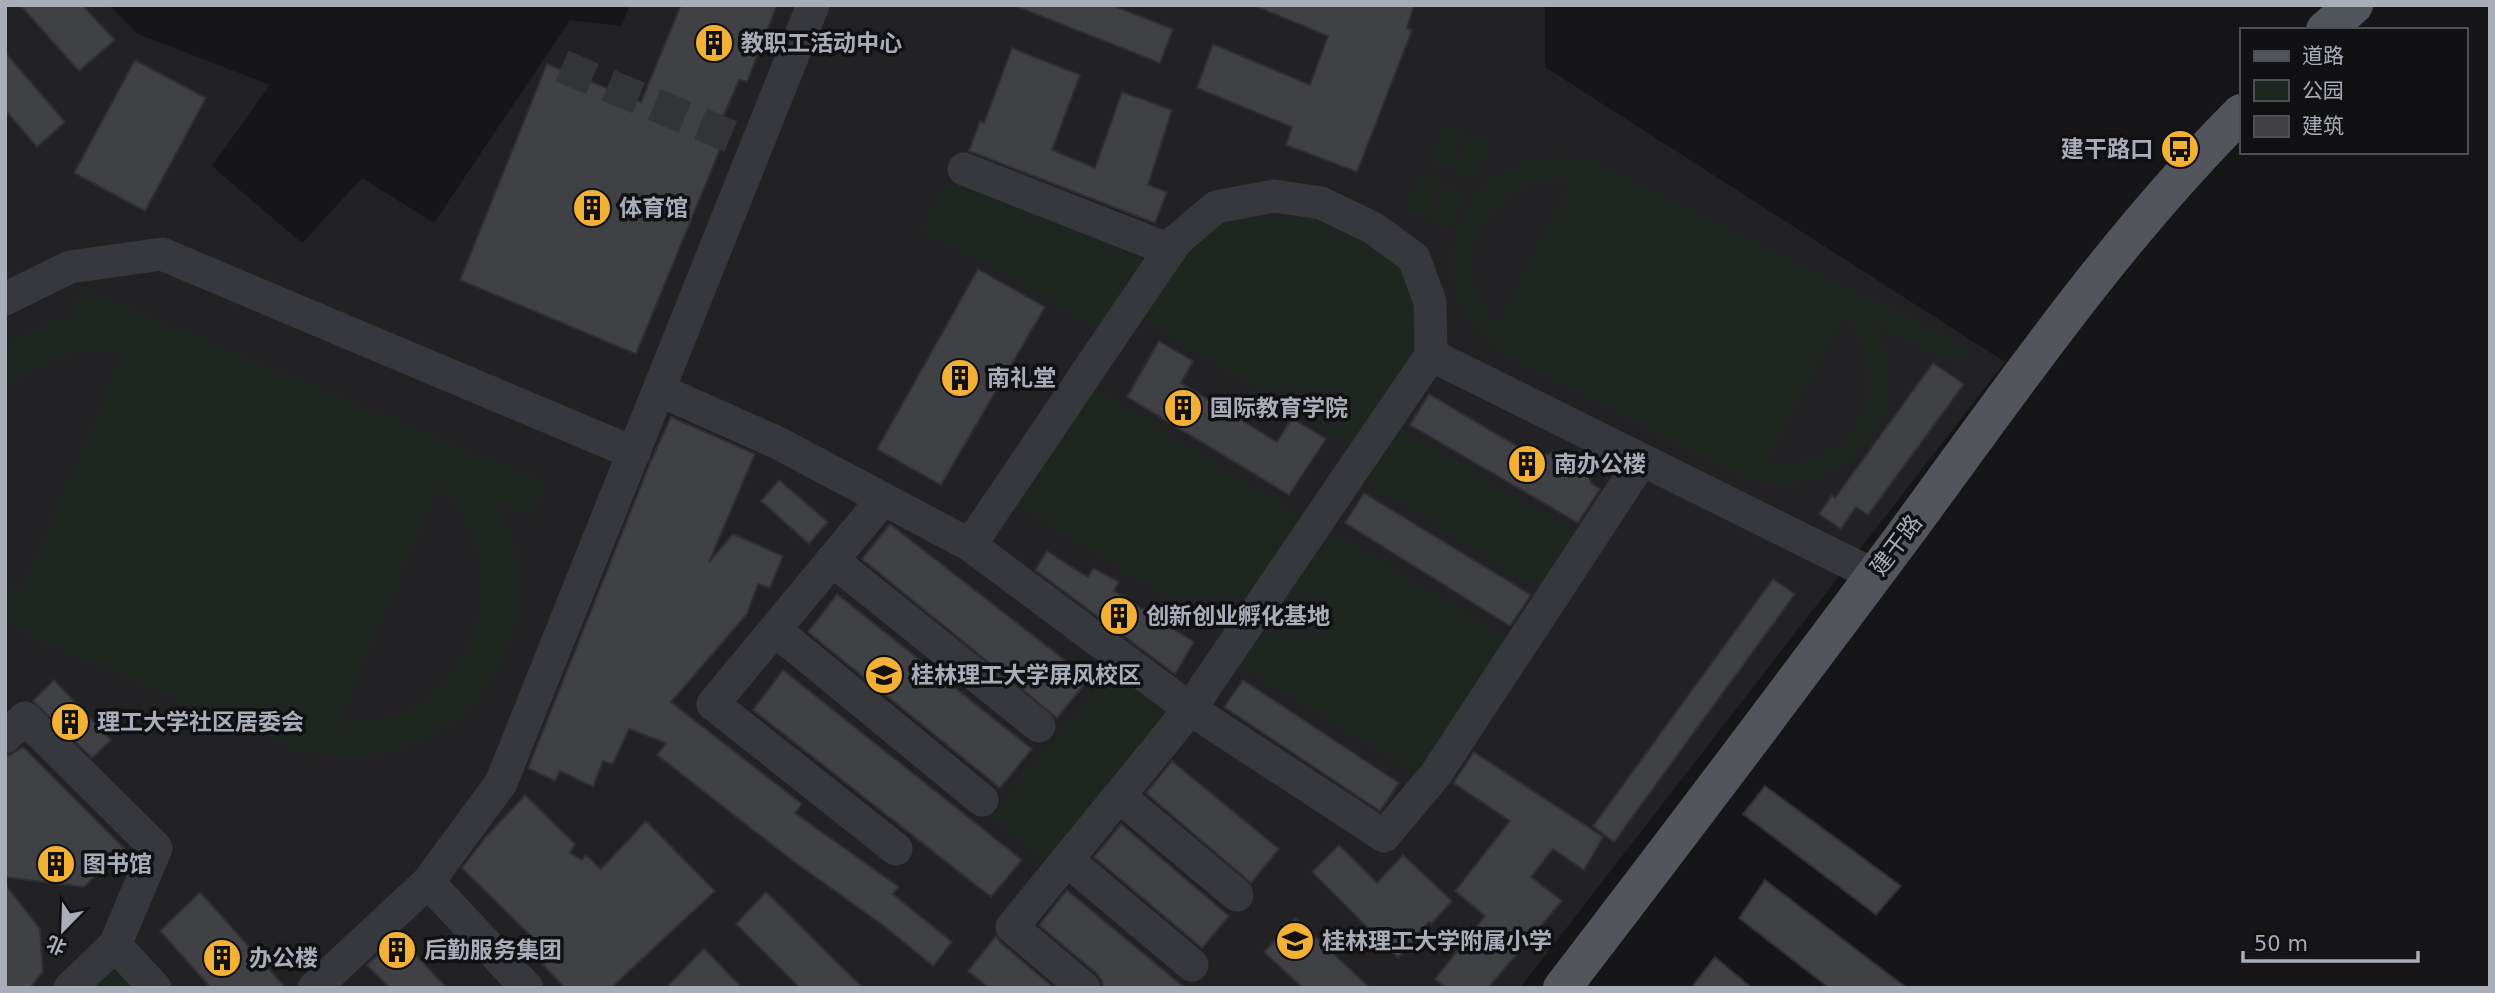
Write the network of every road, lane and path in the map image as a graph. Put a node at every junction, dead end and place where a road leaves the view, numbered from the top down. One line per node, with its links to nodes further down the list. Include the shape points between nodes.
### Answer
1 (813, 5): 9 (lane)
2 (2354, 5): 3 (main road)
3 (2327, 28)
4 (2240, 114): 15 (main road, 建干路, via 2136,229 2047,339)
5 (964, 169): 6 (lane)
6 (1170, 250): 8 (lane, via 1216,207 1274,196 1321,203 1373,228 1415,258 1430,302); 13 (lane)
7 (5, 299): 10 (lane, via 70,267 162,254)
8 (1431, 355): 11 (lane); 17 (lane)
9 (659, 390): 10 (lane); 12 (lane, via 778,443)
10 (634, 453): 24 (lane, via 501,783)
11 (1642, 460): 15 (lane); 17 (lane, via 1436,774 1384,836)
12 (883, 499): 13 (lane); 14 (lane)
13 (970, 545): 17 (lane)
14 (832, 560): 16 (lane); 18 (lane)
15 (1874, 575): 33 (main road, 建干路)
16 (775, 630): 21 (lane); 22 (lane, via 713,704)
17 (1190, 709): 20 (lane)
18 (1040, 726)
19 (5, 737): 26 (lane, via 25,718 156,848)
20 (1119, 796): 23 (lane); 25 (lane)
21 (982, 800)
22 (896, 849)
23 (1067, 860): 27 (lane); 32 (lane, via 1012,927)
24 (428, 882): 30 (lane); 31 (lane)
25 (1237, 895)
26 (115, 946): 28 (lane); 29 (lane)
27 (1192, 965)
28 (70, 988)
29 (155, 988)
30 (314, 988)
31 (527, 988)
32 (1084, 988)
33 (1562, 988)

